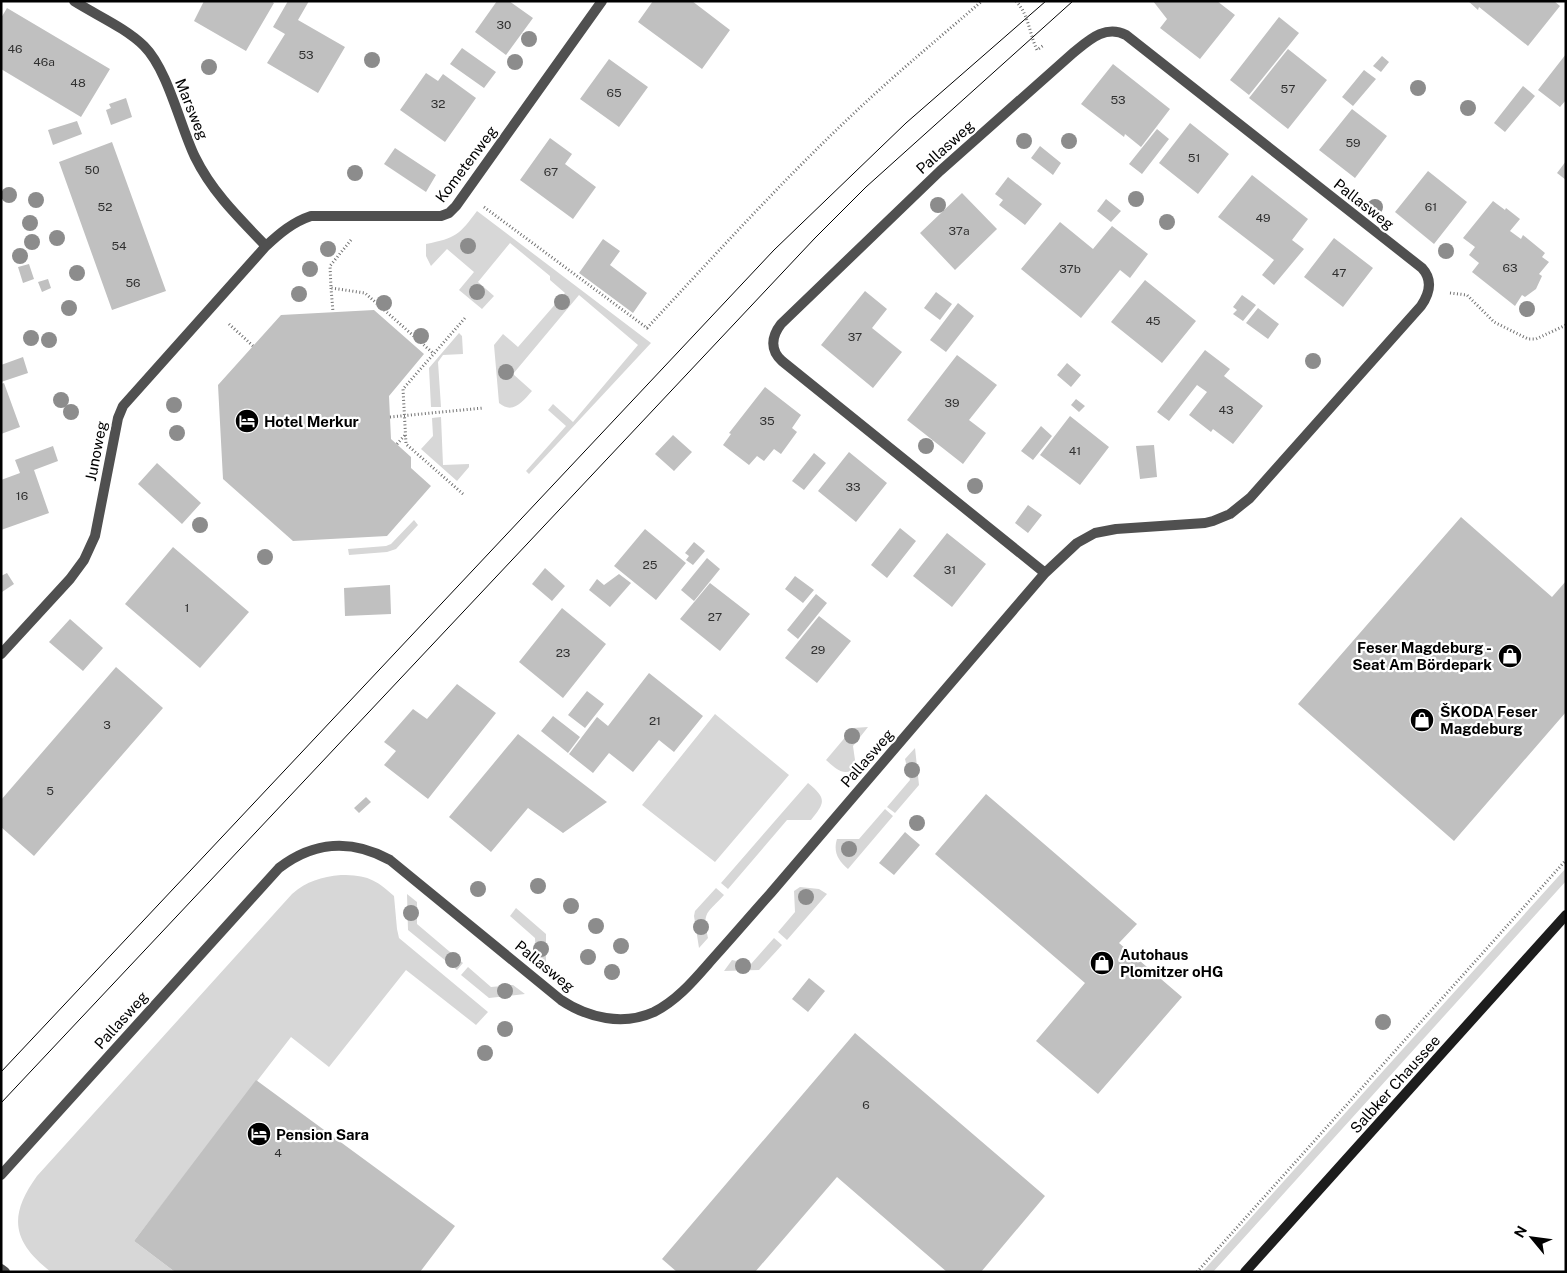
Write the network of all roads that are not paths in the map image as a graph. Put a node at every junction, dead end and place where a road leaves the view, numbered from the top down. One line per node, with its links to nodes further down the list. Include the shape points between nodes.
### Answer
1 (74, 1): 3 (street, Marsweg, via 133,37 149,51 203,172 227,205)
2 (602, 1): 3 (street, Kometenweg, via 456,206 445,215 312,216 283,230)
3 (266, 246): 5 (street, Junoweg, via 123,406 88,554 70,579)
4 (1045, 573): 4 (street, Pallasweg, via 782,361 774,351 772,341 781,324 940,170 1091,39 1116,31 1126,35 1422,268 1429,282 1429,292 1421,306 1250,498 1230,514 1205,523 1095,533 1077,542); 7 (street, Pallasweg, via 696,978 663,1006 647,1014 618,1019 596,1017 577,1010 390,860 354,846 312,850 299,854 279,868)
5 (1, 654)
6 (1566, 915): 10 (main road, Salbker Chaussee)
7 (1, 1175)
8 (1, 1269): 9 (street)
9 (5, 1272)
10 (1245, 1272)

